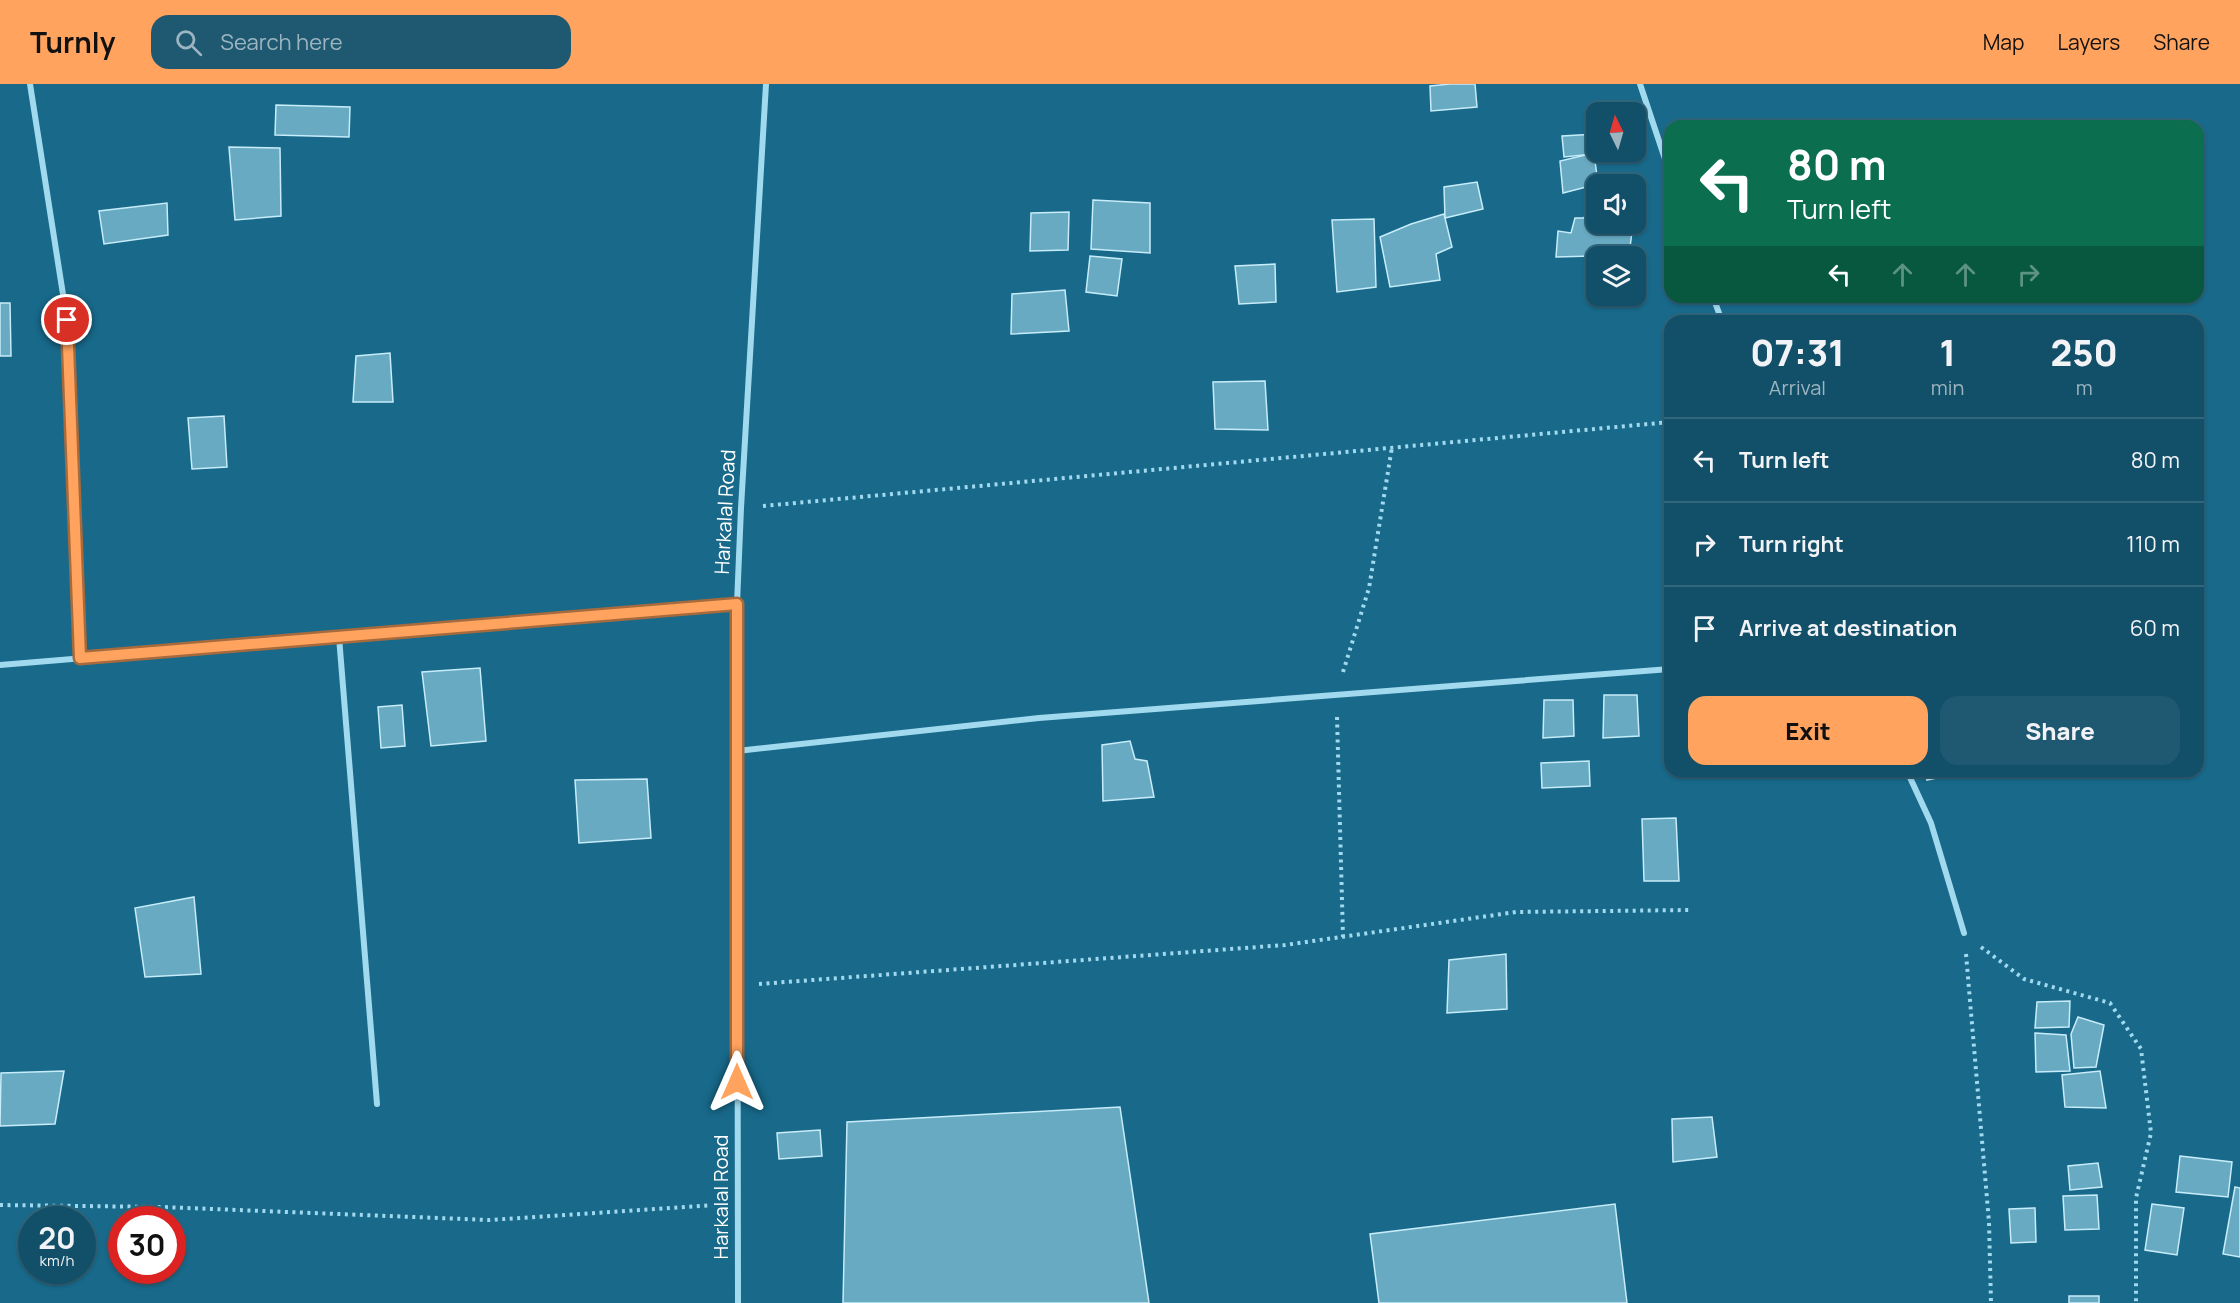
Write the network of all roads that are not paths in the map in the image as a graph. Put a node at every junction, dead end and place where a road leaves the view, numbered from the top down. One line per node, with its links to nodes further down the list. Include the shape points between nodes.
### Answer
1 (30, 84): 7 (street, via 67,320)
2 (766, 84): 5 (street, Harkalal Road)
3 (1640, 84): 4 (street)
4 (1664, 156)
5 (737, 604): 6 (street); 10 (street, Harkalal Road)
6 (339, 637): 7 (street); 13 (street)
7 (80, 658): 8 (street)
8 (0, 665)
9 (1664, 669): 10 (street, via 1039,718)
10 (737, 750): 14 (street, Harkalal Road)
11 (1910, 777): 12 (street, via 1931,823)
12 (1964, 933)
13 (377, 1104)
14 (738, 1303)

